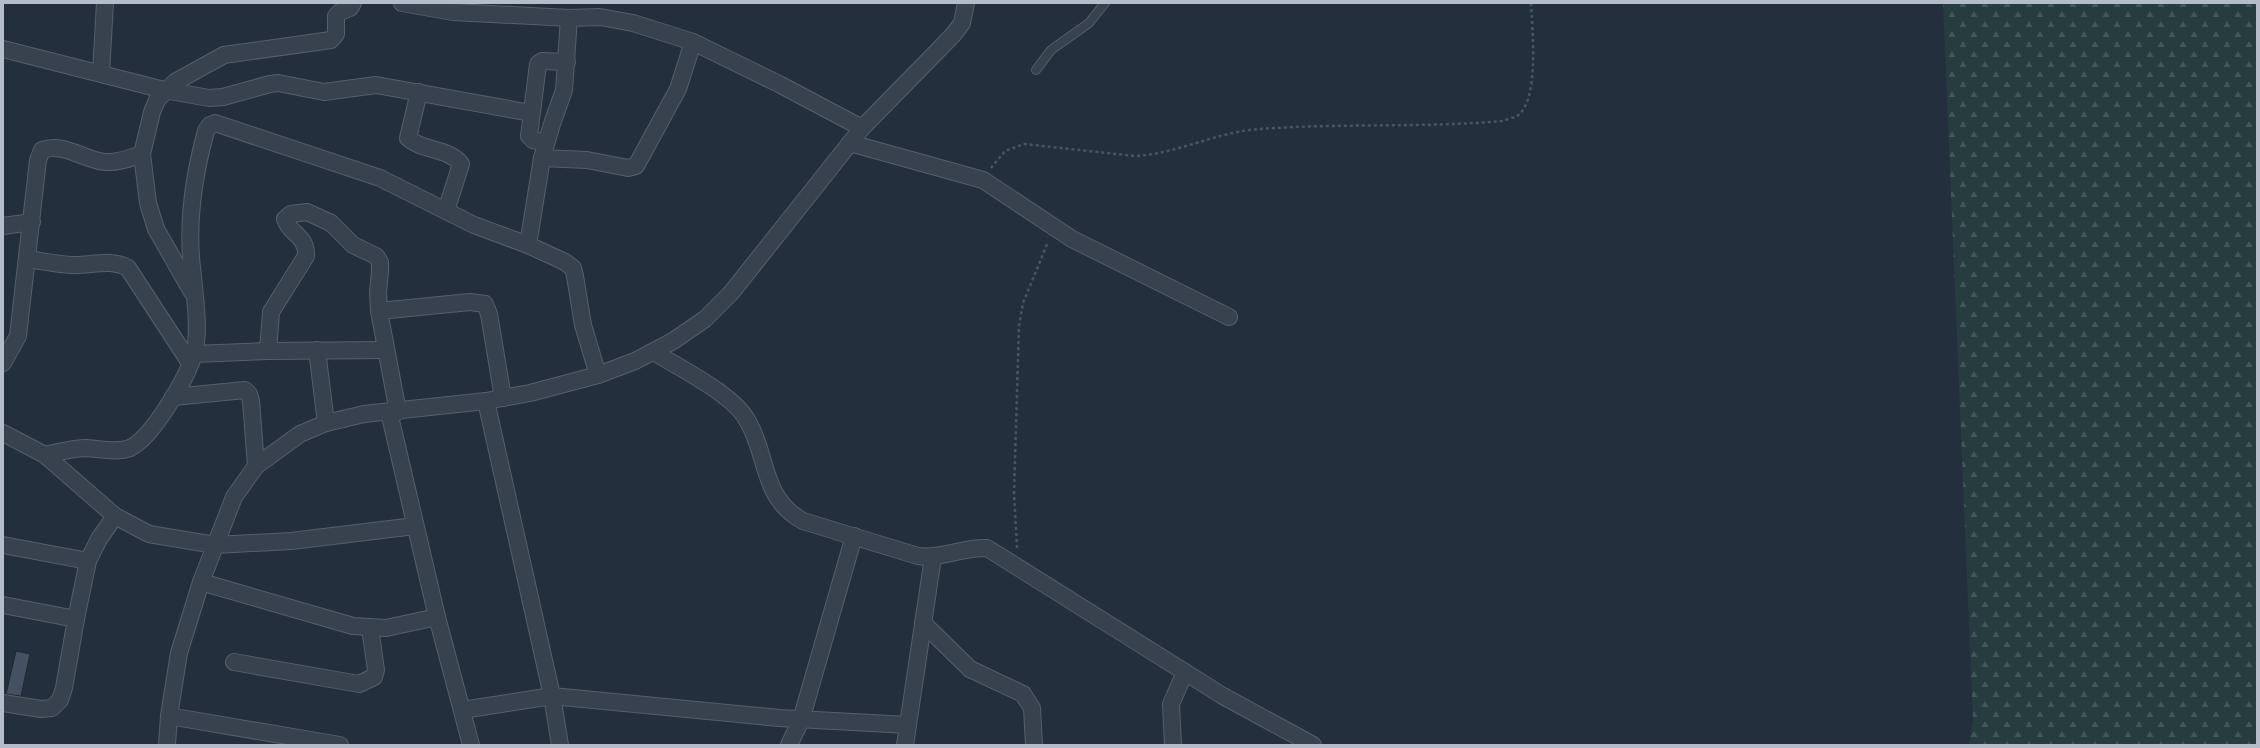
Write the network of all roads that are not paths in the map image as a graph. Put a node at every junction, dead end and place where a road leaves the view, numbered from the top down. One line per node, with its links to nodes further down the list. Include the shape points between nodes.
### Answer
1 (105, 3): 12 (street)
2 (353, 3): 13 (street, via 350,8 336,16 336,34 331,40 224,55)
3 (402, 3): 7 (street, via 453,12)
4 (966, 3): 18 (street, via 962,23 953,35)
5 (1105, 3): 11 (lane, via 1089,23 1051,50)
6 (600, 10): 7 (street); 8 (street)
7 (569, 18): 10 (street)
8 (693, 42): 18 (street); 22 (street, via 676,94 636,166 628,168 587,160)
9 (3, 49): 12 (street)
10 (567, 62): 16 (street, via 542,61 538,64); 19 (street, via 564,90)
11 (1036, 70)
12 (101, 73): 13 (street)
13 (164, 90): 15 (street); 21 (street, via 152,112)
14 (419, 92): 15 (street, via 376,85 324,92 278,83); 16 (street); 23 (street, via 408,138 457,158 461,164)
15 (216, 98): 17 (street)
16 (531, 113): 19 (street, via 529,136 533,140)
17 (210, 125): 23 (street, via 222,125 380,178); 28 (street, via 206,131 195,180 191,240)
18 (862, 128): 20 (street)
19 (546, 143): 22 (street)
20 (850, 143): 30 (street, via 983,180 1038,216 1053,229); 34 (street, via 731,293 705,319)
21 (142, 154): 24 (street, via 116,162 106,162 59,148 49,147 42,150 38,160); 28 (street, via 148,203 156,229)
22 (542, 158): 26 (street)
23 (446, 211): 26 (street, via 487,231)
24 (32, 222): 25 (street); 27 (street)
25 (3, 226)
26 (528, 245): 37 (street, via 565,262 572,268 583,325)
27 (28, 259): 35 (street, via 72,265 108,262 128,268); 36 (street, via 18,336)
28 (194, 295): 35 (street, via 196,339)
29 (379, 311): 32 (street); 33 (street, via 380,262 376,256 353,245 331,223 307,212 291,214 286,219 287,225 300,237 306,256 271,312); 39 (street, via 470,302 485,304 489,314)
30 (1229, 317)
31 (317, 350): 32 (street); 33 (street); 42 (street)
32 (386, 350): 41 (street)
33 (268, 351): 35 (street)
34 (654, 352): 37 (street); 48 (street, via 734,403 747,419 777,500 788,513 803,521)
35 (192, 358): 38 (street)
36 (3, 363)
37 (598, 375): 39 (street)
38 (173, 397): 44 (street, via 149,432 141,441 129,448 86,448); 45 (street, via 245,390 251,401)
39 (503, 398): 40 (street)
40 (486, 401): 41 (street); 61 (street)
41 (394, 412): 42 (street, via 364,414); 47 (street)
42 (326, 423): 45 (street, via 300,434)
43 (3, 433): 44 (street)
44 (46, 455): 46 (street)
45 (256, 466): 50 (street, via 234,496)
46 (115, 516): 50 (street, via 149,534); 52 (street)
47 (416, 526): 50 (street, via 291,541); 55 (street)
48 (854, 536): 51 (street, via 918,556); 65 (street)
49 (3, 545): 52 (street)
50 (215, 546): 53 (street)
51 (933, 557): 57 (street); 60 (street, via 972,548 987,548)
52 (88, 561): 56 (street)
53 (201, 582): 58 (street, via 332,621); 64 (street, via 179,653)
54 (3, 605): 56 (street)
55 (437, 617): 58 (street, via 386,628); 63 (street)
56 (76, 619): 62 (street, via 60,700 52,708 41,709)
57 (923, 623): 66 (street); 73 (street, via 970,669 1023,694 1032,708)
58 (370, 628): 59 (street, via 376,670 374,677 358,684)
59 (234, 662)
60 (1185, 672): 74 (street, via 1171,704); 75 (street, via 1223,696)
61 (552, 696): 63 (street); 65 (street); 70 (street)
62 (3, 703)
63 (462, 710): 69 (street)
64 (169, 716): 67 (street); 68 (street)
65 (800, 720): 66 (street); 71 (street)
66 (908, 725): 72 (street)
67 (167, 745)
68 (340, 745)
69 (471, 745)
70 (560, 745)
71 (789, 745)
72 (905, 745)
73 (1034, 745)
74 (1173, 745)
75 (1313, 745)

